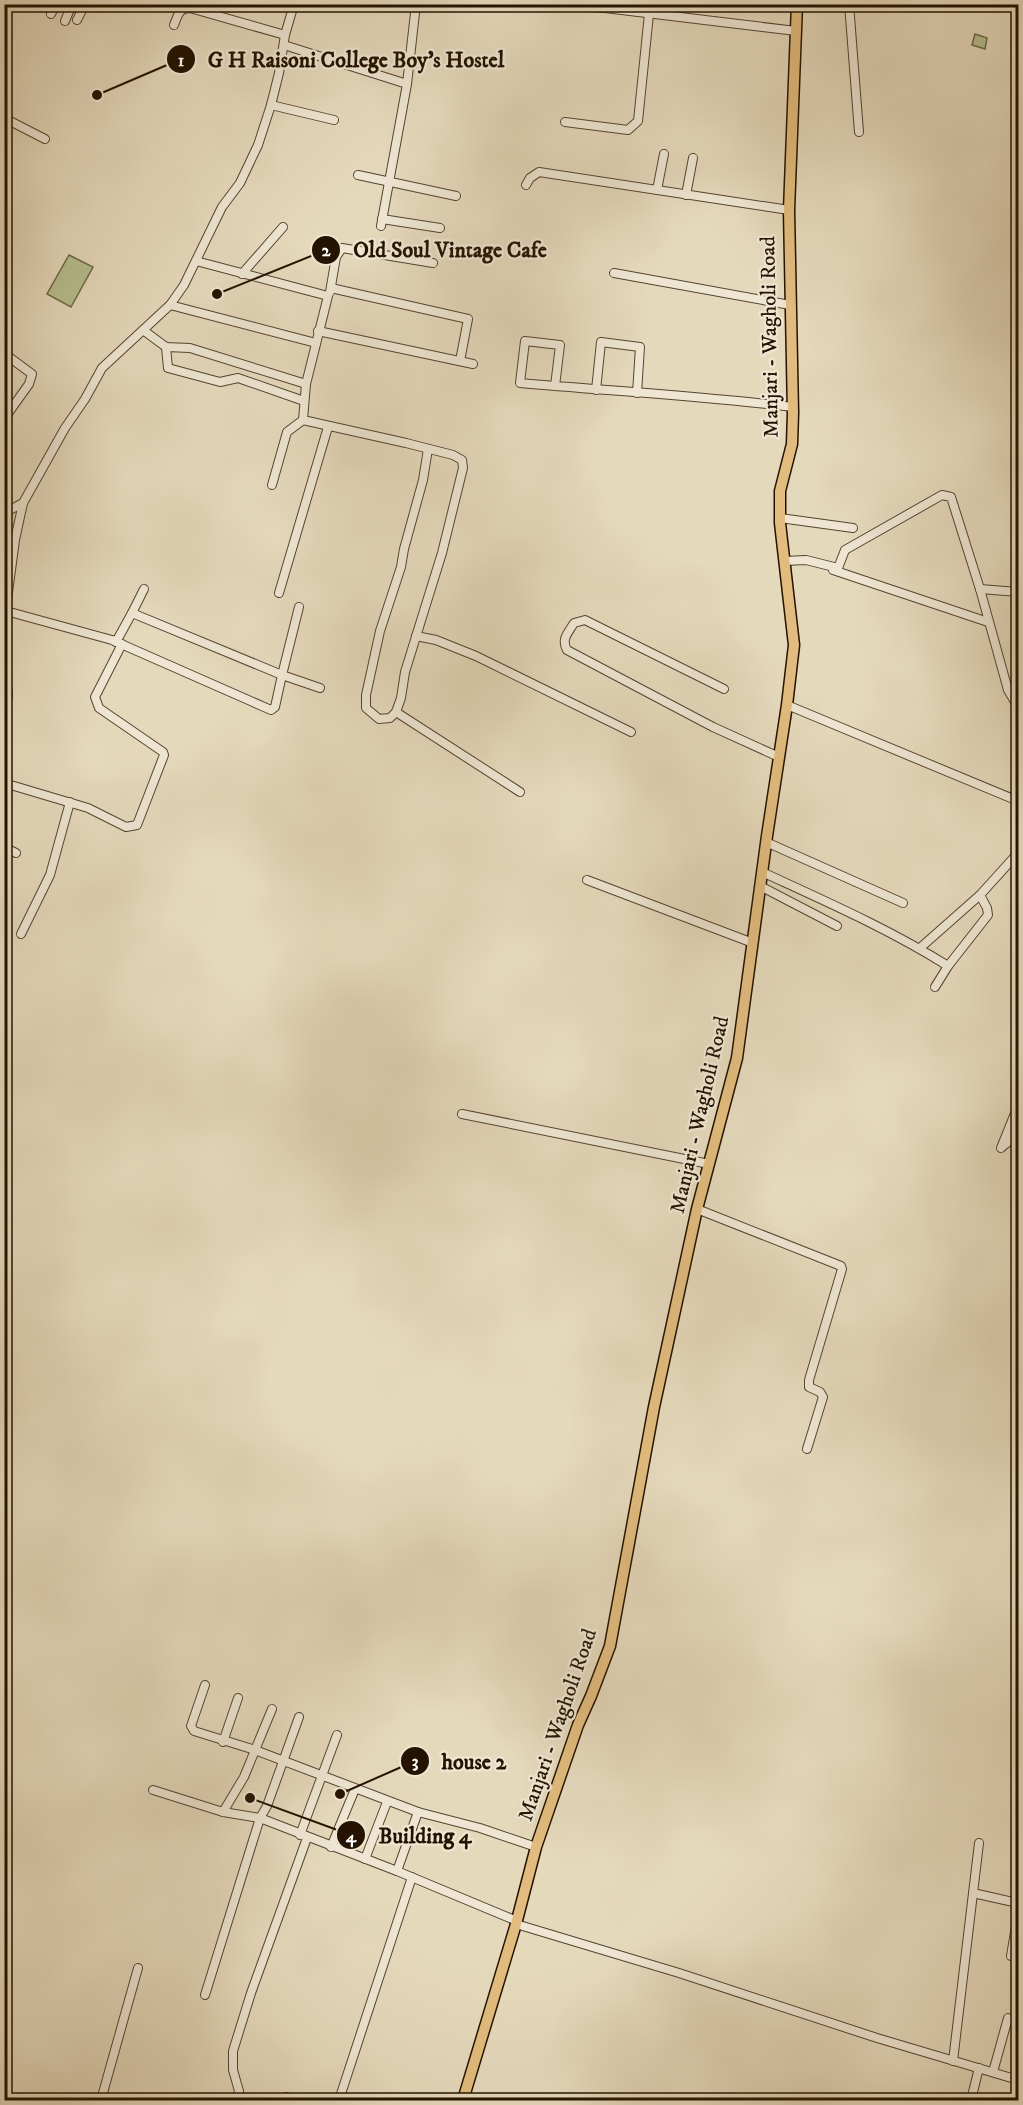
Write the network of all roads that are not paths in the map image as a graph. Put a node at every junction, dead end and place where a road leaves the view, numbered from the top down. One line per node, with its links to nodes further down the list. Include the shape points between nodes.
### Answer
1 (56, 4): 9 (street)
2 (72, 4): 12 (street)
3 (85, 4): 11 (street)
4 (294, 4): 15 (street)
5 (416, 4): 17 (street)
6 (548, 4): 10 (street)
7 (797, 4): 14 (main road, Manjari - Wagholi Road)
8 (849, 4): 22 (street)
9 (51, 14)
10 (649, 14): 14 (street); 21 (street, via 638,121 628,130)
11 (77, 20)
12 (65, 21)
13 (174, 25): 15 (street, via 180,11 190,8)
14 (796, 31): 32 (main road, Manjari - Wagholi Road)
15 (285, 35): 16 (street)
16 (284, 45): 17 (street); 18 (street)
17 (407, 84): 27 (street)
18 (271, 105): 20 (street); 35 (street, via 240,183 222,207)
19 (4, 118): 23 (street)
20 (334, 120)
21 (565, 122)
22 (859, 132)
23 (45, 139)
24 (664, 154): 29 (street)
25 (693, 158): 30 (street)
26 (358, 175): 27 (street)
27 (389, 182): 31 (street); 34 (street, via 381,222)
28 (526, 185): 29 (street, via 539,172)
29 (657, 190): 30 (street)
30 (686, 195): 32 (street)
31 (456, 196)
32 (789, 210): 41 (main road, Manjari - Wagholi Road)
33 (283, 227): 38 (street)
34 (440, 228)
35 (196, 261): 38 (street); 40 (street)
36 (433, 263): 39 (street, via 342,248 336,257)
37 (614, 273): 41 (street)
38 (242, 274): 39 (street)
39 (330, 292): 43 (street); 47 (street, via 468,319)
40 (170, 305): 42 (street); 44 (street)
41 (790, 305): 54 (main road, Manjari - Wagholi Road)
42 (143, 330): 45 (street); 60 (street, via 102,368)
43 (318, 331): 44 (street); 47 (street)
44 (316, 343): 49 (street)
45 (166, 347): 49 (street, via 190,348); 53 (street, via 168,368 220,382 238,378)
46 (4, 358): 55 (street, via 9,357 32,374)
47 (460, 361): 48 (street)
48 (473, 364)
49 (306, 384): 53 (street)
50 (555, 386): 50 (street, via 560,345 525,341 520,383); 51 (street)
51 (596, 390): 52 (street); 52 (street, via 601,342 640,347)
52 (637, 393): 54 (street)
53 (304, 401): 56 (street)
54 (793, 407): 62 (main road, Manjari - Wagholi Road, via 792,444 780,491)
55 (4, 419)
56 (303, 420): 57 (street); 59 (street, via 287,432)
57 (328, 427): 58 (street); 69 (street)
58 (428, 449): 75 (street, via 453,455 462,460 463,468); 83 (street, via 366,695 366,708 378,718 390,718)
59 (272, 485)
60 (22, 503): 61 (street); 71 (street)
61 (4, 513)
62 (780, 518): 63 (street); 65 (main road, Manjari - Wagholi Road)
63 (853, 528)
64 (806, 560): 65 (street); 67 (street, via 838,568 845,550 947,495 952,500); 74 (street)
65 (784, 561): 81 (main road, Manjari - Wagholi Road, via 794,645)
66 (144, 589): 72 (street)
67 (980, 590): 68 (street); 74 (street)
68 (1018, 592)
69 (279, 593)
70 (298, 606): 78 (street)
71 (6, 611): 73 (street); 76 (street)
72 (132, 613): 76 (street); 78 (street)
73 (4, 622)
74 (988, 622): 82 (street, via 1008,690)
75 (416, 636): 83 (street); 85 (street, via 476,656)
76 (119, 643): 78 (street, via 271,710); 90 (street, via 95,703 163,752 164,761 134,827)
77 (4, 654): 84 (street, via 8,695)
78 (282, 675): 79 (street)
79 (320, 688)
80 (724, 689): 86 (street, via 585,620 574,623 564,639 567,650)
81 (788, 705): 86 (main road, Manjari - Wagholi Road); 89 (street)
82 (1018, 707)
83 (396, 712): 88 (street)
84 (4, 725)
85 (631, 732)
86 (779, 757): 91 (main road, Manjari - Wagholi Road)
87 (4, 783): 90 (street)
88 (520, 792)
89 (1018, 801)
90 (70, 802): 101 (street, via 50,874)
91 (766, 842): 95 (main road, Manjari - Wagholi Road); 99 (street)
92 (4, 847): 93 (street)
93 (16, 853)
94 (1018, 853): 98 (street)
95 (762, 873): 97 (main road, Manjari - Wagholi Road); 103 (street)
96 (587, 880): 102 (street)
97 (760, 886): 100 (street); 102 (main road, Manjari - Wagholi Road)
98 (980, 895): 103 (street); 104 (street, via 988,915)
99 (903, 903)
100 (837, 926)
101 (21, 934)
102 (753, 943): 109 (main road, Manjari - Wagholi Road, via 737,1058)
103 (920, 948): 104 (street)
104 (948, 966): 105 (street)
105 (935, 987)
106 (1018, 1106): 108 (street, via 1000,1148)
107 (462, 1114): 109 (street)
108 (1018, 1134)
109 (709, 1164): 110 (main road, Manjari - Wagholi Road)
110 (697, 1209): 111 (street, via 841,1266 809,1380 809,1387 823,1397); 130 (main road, Manjari - Wagholi Road, via 654,1407 610,1646)
111 (807, 1449)
112 (205, 1684): 117 (street, via 191,1728)
113 (238, 1698): 117 (street)
114 (272, 1709): 118 (street)
115 (299, 1718): 119 (street)
116 (337, 1735): 120 (street)
117 (223, 1742): 118 (street)
118 (255, 1750): 119 (street); 124 (street)
119 (283, 1760): 120 (street); 126 (street)
120 (321, 1777): 121 (street); 127 (street)
121 (355, 1789): 123 (street); 129 (street)
122 (153, 1790): 124 (street)
123 (387, 1802): 125 (street); 131 (street)
124 (224, 1812): 126 (street)
125 (418, 1812): 130 (street); 132 (street)
126 (260, 1818): 127 (street); 140 (street)
127 (304, 1836): 129 (street); 148 (street, via 233,2051 239,2091)
128 (979, 1843): 134 (street)
129 (331, 1847): 131 (street)
130 (536, 1847): 137 (main road, Manjari - Wagholi Road)
131 (365, 1859): 132 (street)
132 (397, 1871): 133 (street)
133 (412, 1877): 137 (street); 149 (street)
134 (973, 1893): 135 (street); 142 (street)
135 (1018, 1903)
136 (1018, 1914): 138 (street)
137 (516, 1922): 142 (street); 150 (main road, Manjari - Wagholi Road)
138 (1011, 1956)
139 (138, 1968): 147 (street)
140 (205, 1995)
141 (1008, 2018): 144 (street)
142 (953, 2061): 143 (street)
143 (979, 2068): 144 (street); 151 (street)
144 (993, 2072): 145 (street)
145 (1018, 2080)
146 (1018, 2090): 152 (street)
147 (101, 2100)
148 (236, 2100)
149 (339, 2100)
150 (463, 2100)
151 (971, 2100)
152 (1016, 2100)

